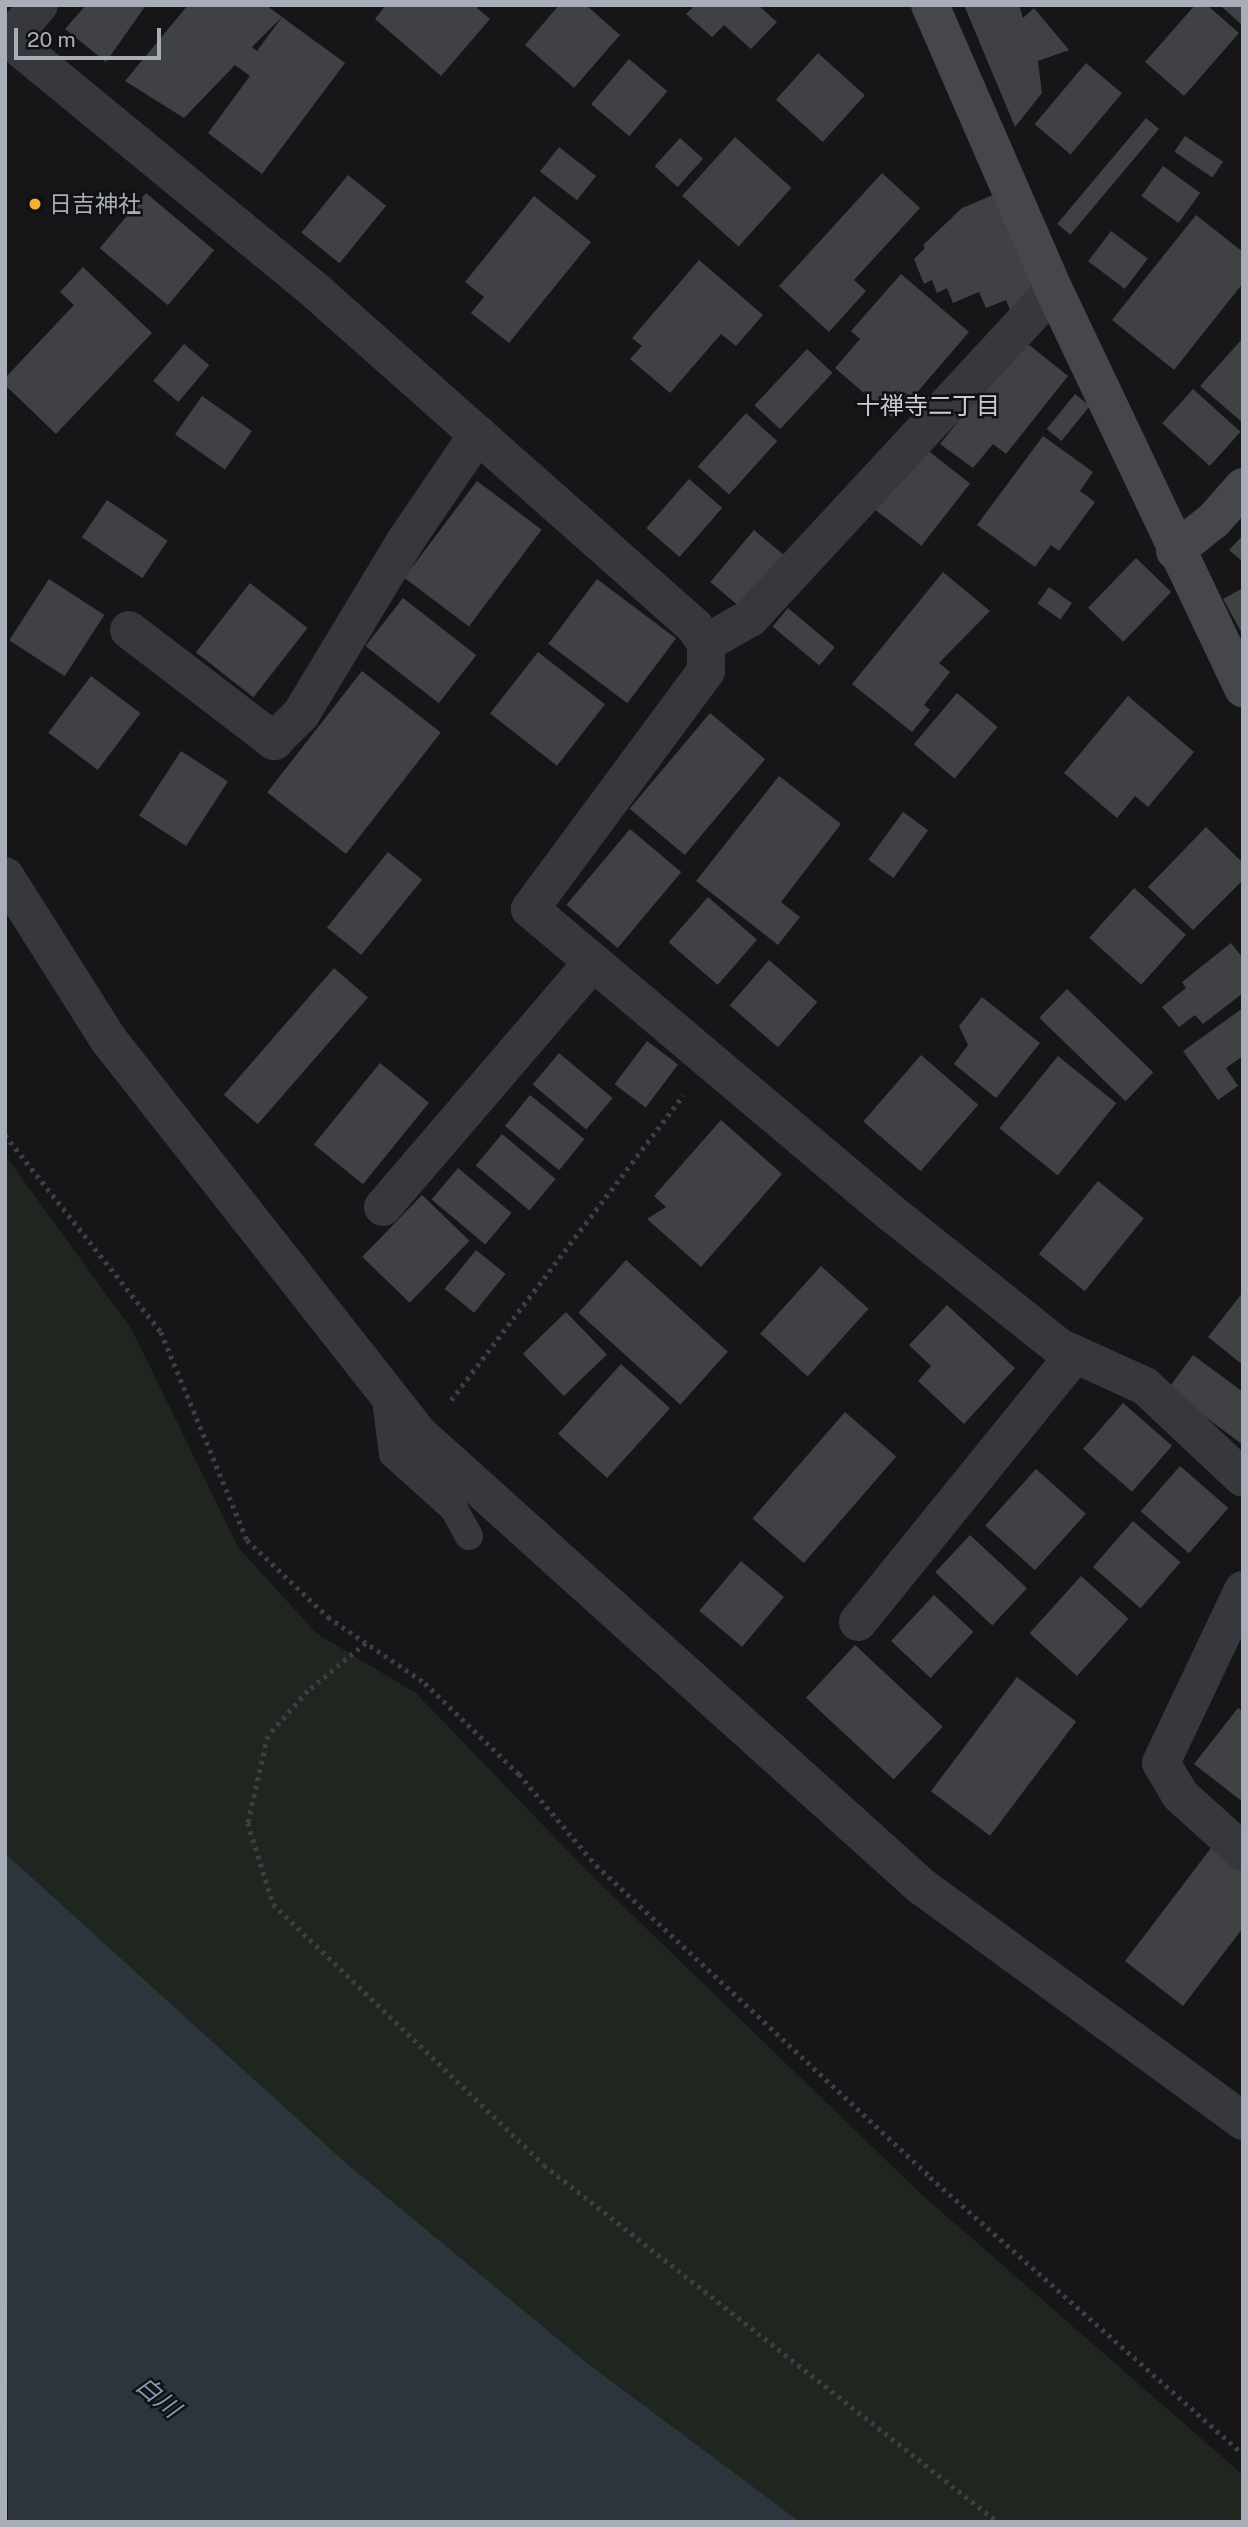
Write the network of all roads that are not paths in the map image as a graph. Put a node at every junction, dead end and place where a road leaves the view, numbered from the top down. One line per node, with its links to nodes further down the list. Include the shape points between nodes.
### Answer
1 (39, 5): 3 (street)
2 (930, 5): 4 (street)
3 (7, 38): 5 (street, via 319,294)
4 (1054, 290): 7 (street); 9 (street, via 750,618)
5 (478, 435): 8 (street, via 405,540 301,714 274,741); 9 (street, via 694,625)
6 (1243, 487): 7 (street, via 1214,520)
7 (1175, 551): 10 (street)
8 (129, 630)
9 (706, 643): 12 (street, via 706,671 530,909)
10 (1243, 688)
11 (5, 876): 15 (street, via 108,1039)
12 (591, 964): 13 (street); 14 (street, via 890,1212)
13 (383, 1208)
14 (1074, 1355): 16 (street, via 1145,1386); 19 (street)
15 (384, 1389): 17 (lane, via 393,1454 454,1509); 21 (street, via 419,1434 921,1886)
16 (1243, 1478)
17 (469, 1536)
18 (1243, 1590): 20 (street, via 1161,1763 1180,1795)
19 (858, 1622)
20 (1243, 1852)
21 (1243, 2121)

